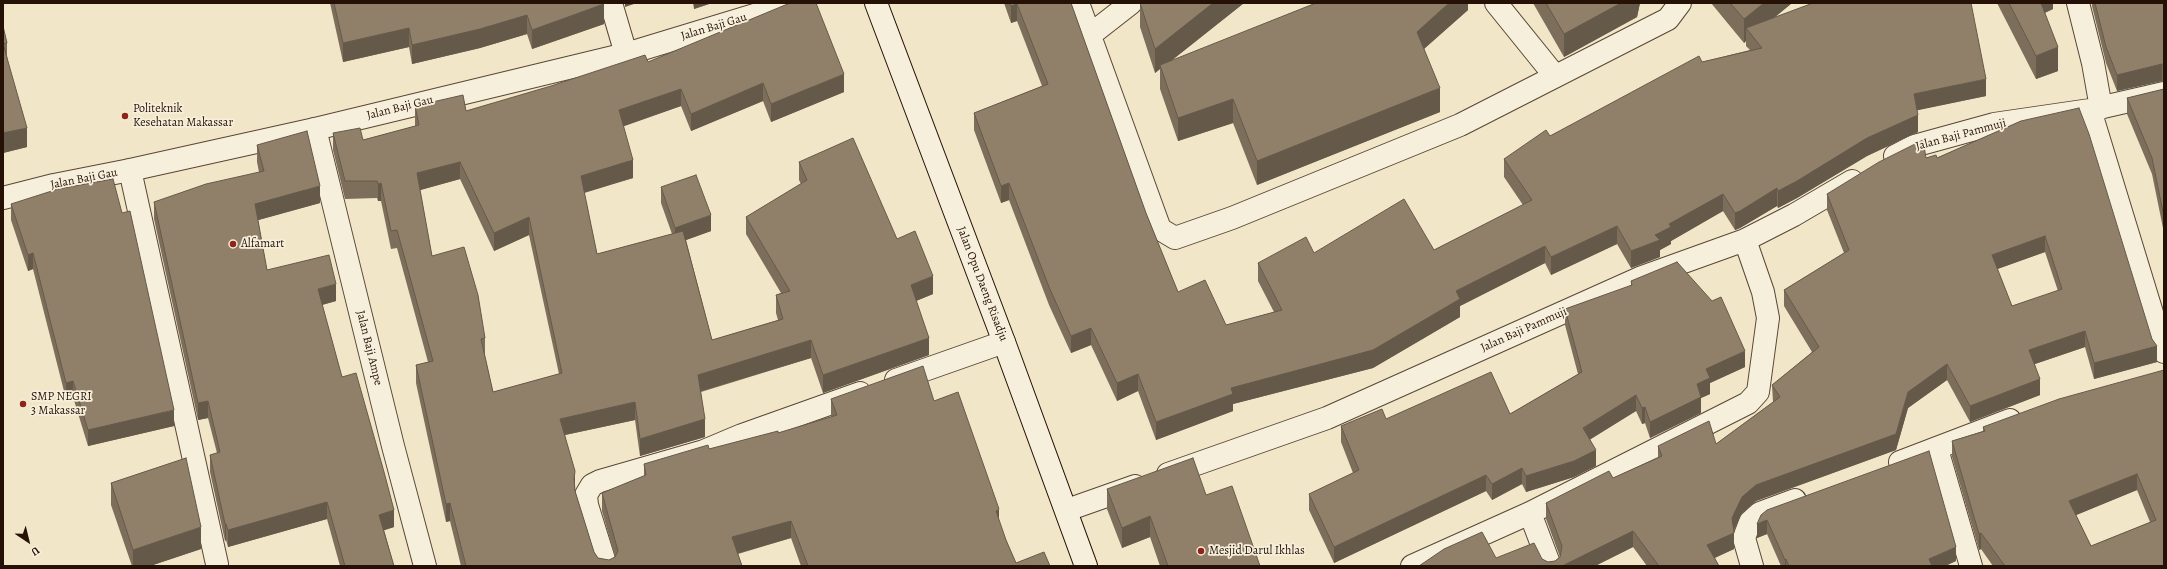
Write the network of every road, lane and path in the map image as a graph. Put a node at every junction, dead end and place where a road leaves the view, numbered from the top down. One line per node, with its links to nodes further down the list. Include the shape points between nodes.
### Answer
1 (611, 3): 10 (street)
2 (794, 3): 10 (street, Jalan Baji Gau)
3 (876, 3): 18 (street, Jalan Opu Daeng Risadju)
4 (1078, 3): 9 (street)
5 (1131, 3): 9 (street)
6 (1496, 3): 11 (street)
7 (1680, 3): 11 (street, via 1668,19)
8 (2078, 3): 13 (street, via 2093,63)
9 (1090, 35): 11 (street, via 1160,230 1176,238 1232,218 1460,125)
10 (626, 54): 14 (street, Jalan Baji Gau)
11 (1555, 76)
12 (2164, 93): 13 (street, Jalan Baji Pammuji)
13 (2095, 109): 17 (street, Jalan Baji Pammuji, via 1994,124 1914,146 1873,167 1794,215); 19 (street)
14 (315, 129): 15 (street, Jalan Baji Gau); 27 (street, Jalan Baji Ampe, via 393,446)
15 (130, 170): 16 (street, Jalan Baji Gau); 26 (street)
16 (3, 198)
17 (1744, 240): 24 (street, Jalan Baji Pammuji, via 1642,277 1327,418); 25 (street, via 1763,292 1768,318 1758,392 1748,403)
18 (1004, 342): 24 (street, Jalan Opu Daeng Risadju); 28 (street, via 742,435 704,451 600,481 592,486 586,495)
19 (2164, 352)
20 (2033, 412): 21 (street)
21 (1937, 449): 22 (street); 33 (street)
22 (1883, 469)
23 (1810, 495): 32 (street, via 1760,513 1750,522 1744,538)
24 (1067, 510): 29 (street, Jalan Opu Daeng Risadju)
25 (1530, 513): 30 (street); 31 (street)
26 (217, 564)
27 (426, 566)
28 (606, 566)
29 (1086, 566)
30 (1412, 566)
31 (1550, 566)
32 (1752, 566)
33 (1971, 566)

